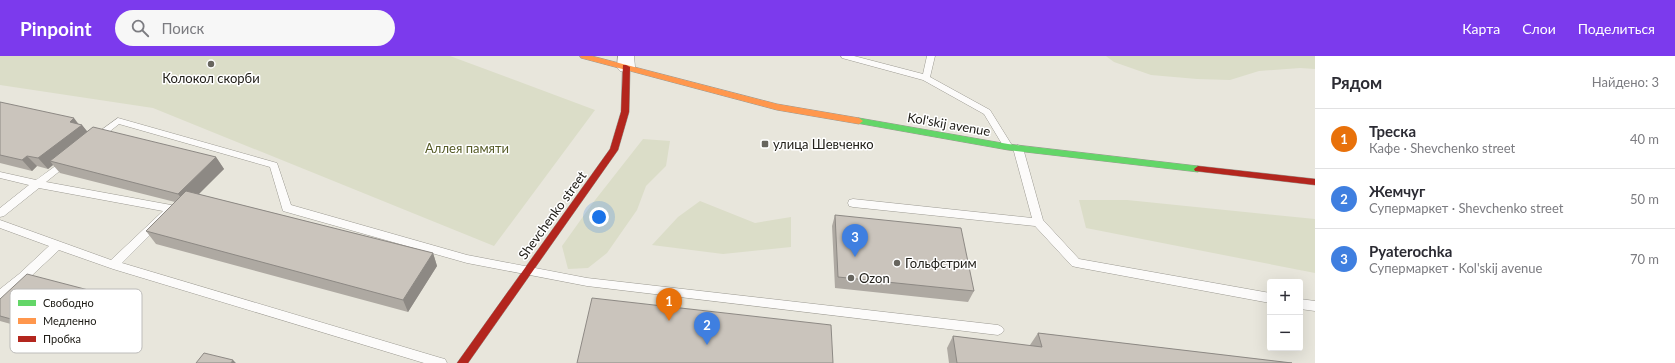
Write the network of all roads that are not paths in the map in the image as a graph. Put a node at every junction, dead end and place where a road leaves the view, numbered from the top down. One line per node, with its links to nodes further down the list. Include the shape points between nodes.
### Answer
1 (584, 56): 4 (main road, Kol'skij avenue)
2 (845, 56): 5 (lane)
3 (931, 56): 5 (lane)
4 (626, 62): 7 (main road, Kol'skij avenue, via 777,107); 19 (main road, Shevchenko street, via 626,112 614,150)
5 (926, 78): 7 (lane, via 987,112)
6 (87, 145): 19 (lane, via 118,121 274,165 287,208 467,260)
7 (1008, 147): 8 (main road, Kol'skij avenue)
8 (1018, 148): 11 (main road, Kol'skij avenue); 15 (lane)
9 (74, 155): 12 (lane)
10 (0, 175): 12 (lane)
11 (1315, 182)
12 (37, 184): 14 (lane); 18 (lane, via 171,209)
13 (853, 203): 15 (lane)
14 (0, 213)
15 (1038, 222): 21 (lane, via 1076,263)
16 (0, 224): 17 (lane)
17 (57, 245): 18 (lane); 20 (lane)
18 (113, 265): 25 (lane)
19 (528, 271): 24 (lane, via 587,282); 26 (main road, Shevchenko street)
20 (0, 296)
21 (1267, 297)
22 (1303, 304): 23 (lane)
23 (1315, 306)
24 (998, 330)
25 (441, 363)
26 (462, 363)

